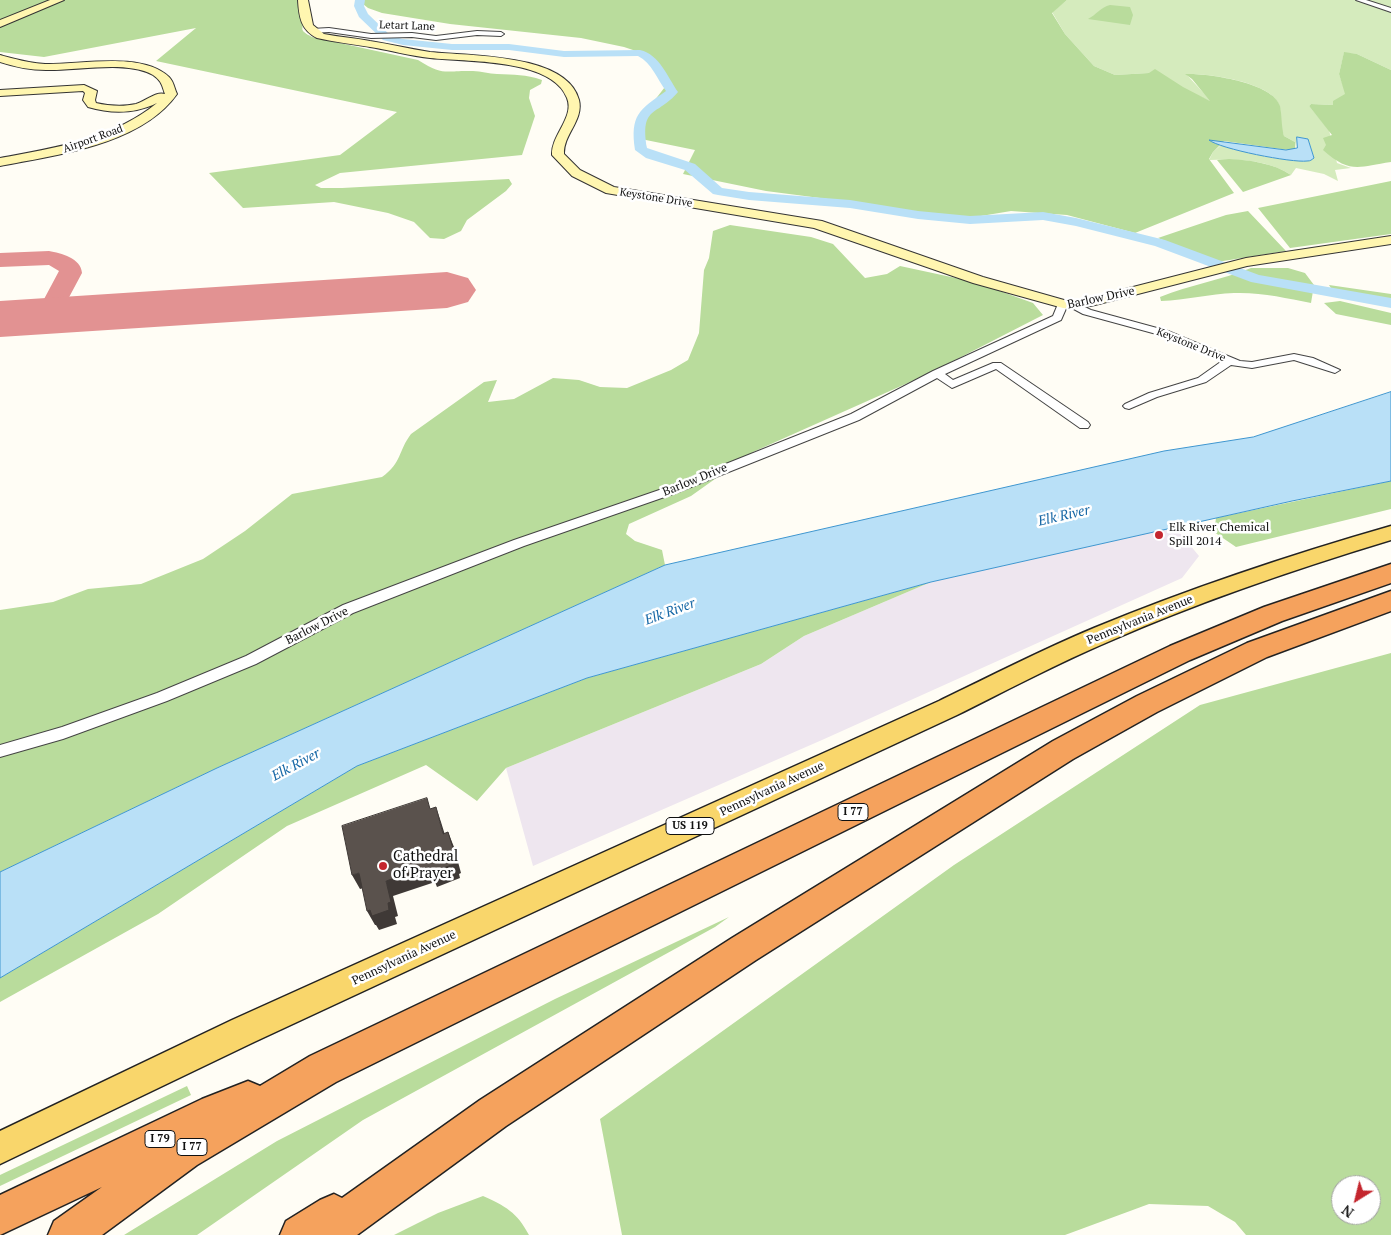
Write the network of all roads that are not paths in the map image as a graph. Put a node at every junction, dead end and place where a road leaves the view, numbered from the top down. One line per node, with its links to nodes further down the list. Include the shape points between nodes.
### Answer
1 (59, 0): 5 (street)
2 (303, 0): 6 (street, via 304,19)
3 (1359, 0): 4 (street)
4 (1391, 10)
5 (0, 24)
6 (311, 31): 7 (street, Letart Lane, via 440,38 477,32); 15 (street, Keystone Drive, via 332,38 423,54 514,64 555,77 566,85 574,101 558,155 576,172 611,190 808,221 978,280)
7 (501, 34)
8 (0, 58): 9 (street, via 32,66 136,67 164,78 169,84)
9 (169, 91): 11 (street, Airport Road, via 149,103); 12 (street, Airport Road, via 169,98 152,114)
10 (0, 93): 11 (street, Airport Road, via 84,88 91,91 89,100 92,105)
11 (116, 110): 12 (street)
12 (130, 119): 13 (street, Airport Road, via 66,149)
13 (0, 162)
14 (1391, 240): 15 (street, Barlow Drive, via 1238,264)
15 (1069, 305): 16 (street, Keystone Drive, via 1164,333); 18 (street, Barlow Drive, via 1057,318)
16 (1230, 361): 17 (street, via 1252,366 1300,358); 19 (street, Keystone Drive, via 1202,380)
17 (1335, 370)
18 (937, 373): 20 (street, via 952,385 997,365); 24 (street, Barlow Drive, via 854,417 672,490 555,530 348,609 251,660 162,697 63,733)
19 (1129, 406)
20 (1084, 425)
21 (1391, 533): 27 (main road, Pennsylvania Avenue / US 119, via 1233,583 1060,653 948,708 243,1031)
22 (1391, 573): 25 (highway, I 77, via 1273,614 1180,654)
23 (1391, 601): 26 (highway, via 1257,650 1063,750 744,949)
24 (0, 751)
25 (323, 1069): 28 (highway, I 79, via 215,1112); 29 (highway, I 77, via 184,1152)
26 (494, 1113): 30 (highway); 31 (highway)
27 (0, 1148)
28 (0, 1216)
29 (68, 1235)
30 (300, 1235)
31 (323, 1235)

